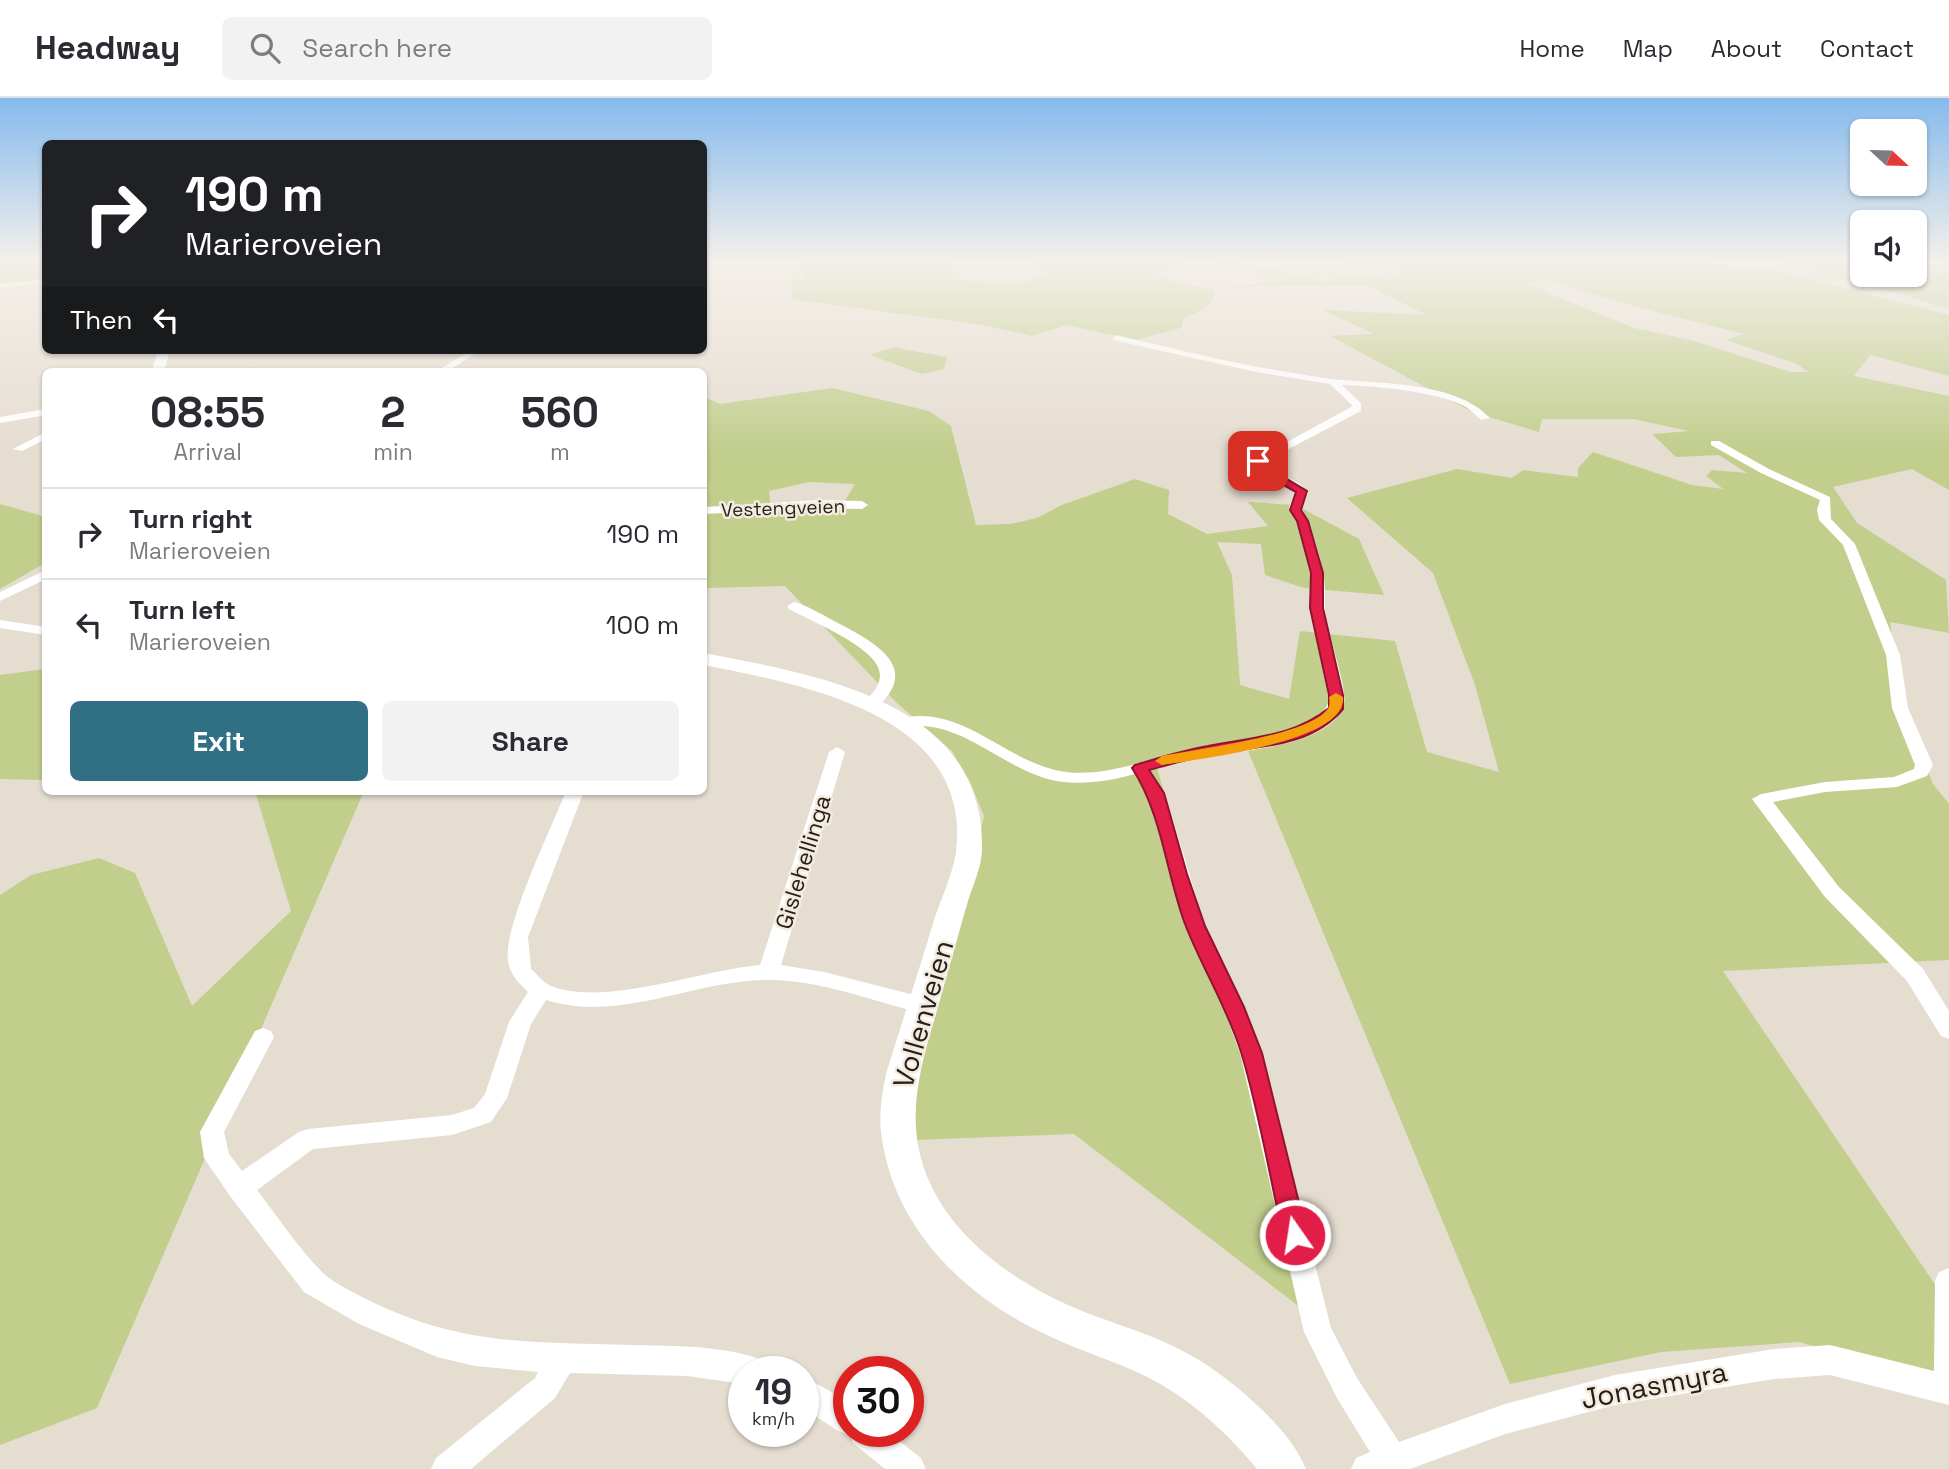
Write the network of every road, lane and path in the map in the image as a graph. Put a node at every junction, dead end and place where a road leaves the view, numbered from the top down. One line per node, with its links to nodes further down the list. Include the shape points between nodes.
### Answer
1 (1116, 338): 4 (street)
2 (470, 354): 3 (street)
3 (447, 368)
4 (1333, 382): 6 (street, via 1374,383 1441,396 1468,404); 22 (street, via 1357,409 1258,461 1260,468 1301,491 1295,510 1317,573 1317,608 1336,709 1316,725 1280,739)
5 (42, 413): 7 (street)
6 (1485, 418)
7 (0, 420)
8 (42, 437): 10 (street)
9 (1716, 443): 27 (street, via 1826,499 1825,520 1849,544 1893,655 1900,708 1924,765 1921,772 1897,782 1825,787 1761,799 1832,892 1914,975)
10 (19, 449)
11 (862, 505): 12 (street, Vestengveien)
12 (707, 511)
13 (42, 576): 14 (street)
14 (0, 597)
15 (794, 606): 19 (street, via 884,661 886,688)
16 (0, 624): 17 (street)
17 (42, 630)
18 (707, 660): 19 (main road, Vollenveien, via 810,682)
19 (871, 704): 20 (main road, Vollenveien)
20 (903, 722): 22 (street, via 923,718 943,722 1059,776 1102,776); 26 (main road, Vollenveien, via 950,763 964,789 969,814 964,874)
21 (837, 752): 24 (street, Gislehellinga)
22 (1140, 768): 35 (street, via 1156,793 1195,926 1251,1053 1318,1332)
23 (573, 795): 25 (street, via 518,937 521,972)
24 (768, 972): 25 (street, via 611,1000 572,1000); 26 (street)
25 (541, 990): 29 (street, via 520,1021 495,1098 482,1115 452,1125 308,1139)
26 (922, 1005): 38 (main road, Vollenveien, via 902,1074 898,1134 919,1199 945,1237 972,1266 1026,1304 1194,1382 1247,1424)
27 (1949, 1030)
28 (263, 1037): 29 (street, via 212,1132 217,1158)
29 (239, 1188): 31 (street, via 314,1283 332,1297 415,1334 473,1352)
30 (1949, 1281): 33 (street, Jonasmyra)
31 (562, 1358): 32 (street, via 669,1360); 36 (street, via 545,1388)
32 (728, 1368)
33 (1949, 1390): 35 (street, Jonasmyra, via 1830,1360 1774,1364 1615,1390 1505,1419)
34 (883, 1447): 37 (street)
35 (1379, 1464)
36 (447, 1469)
37 (911, 1469)
38 (1284, 1469)

